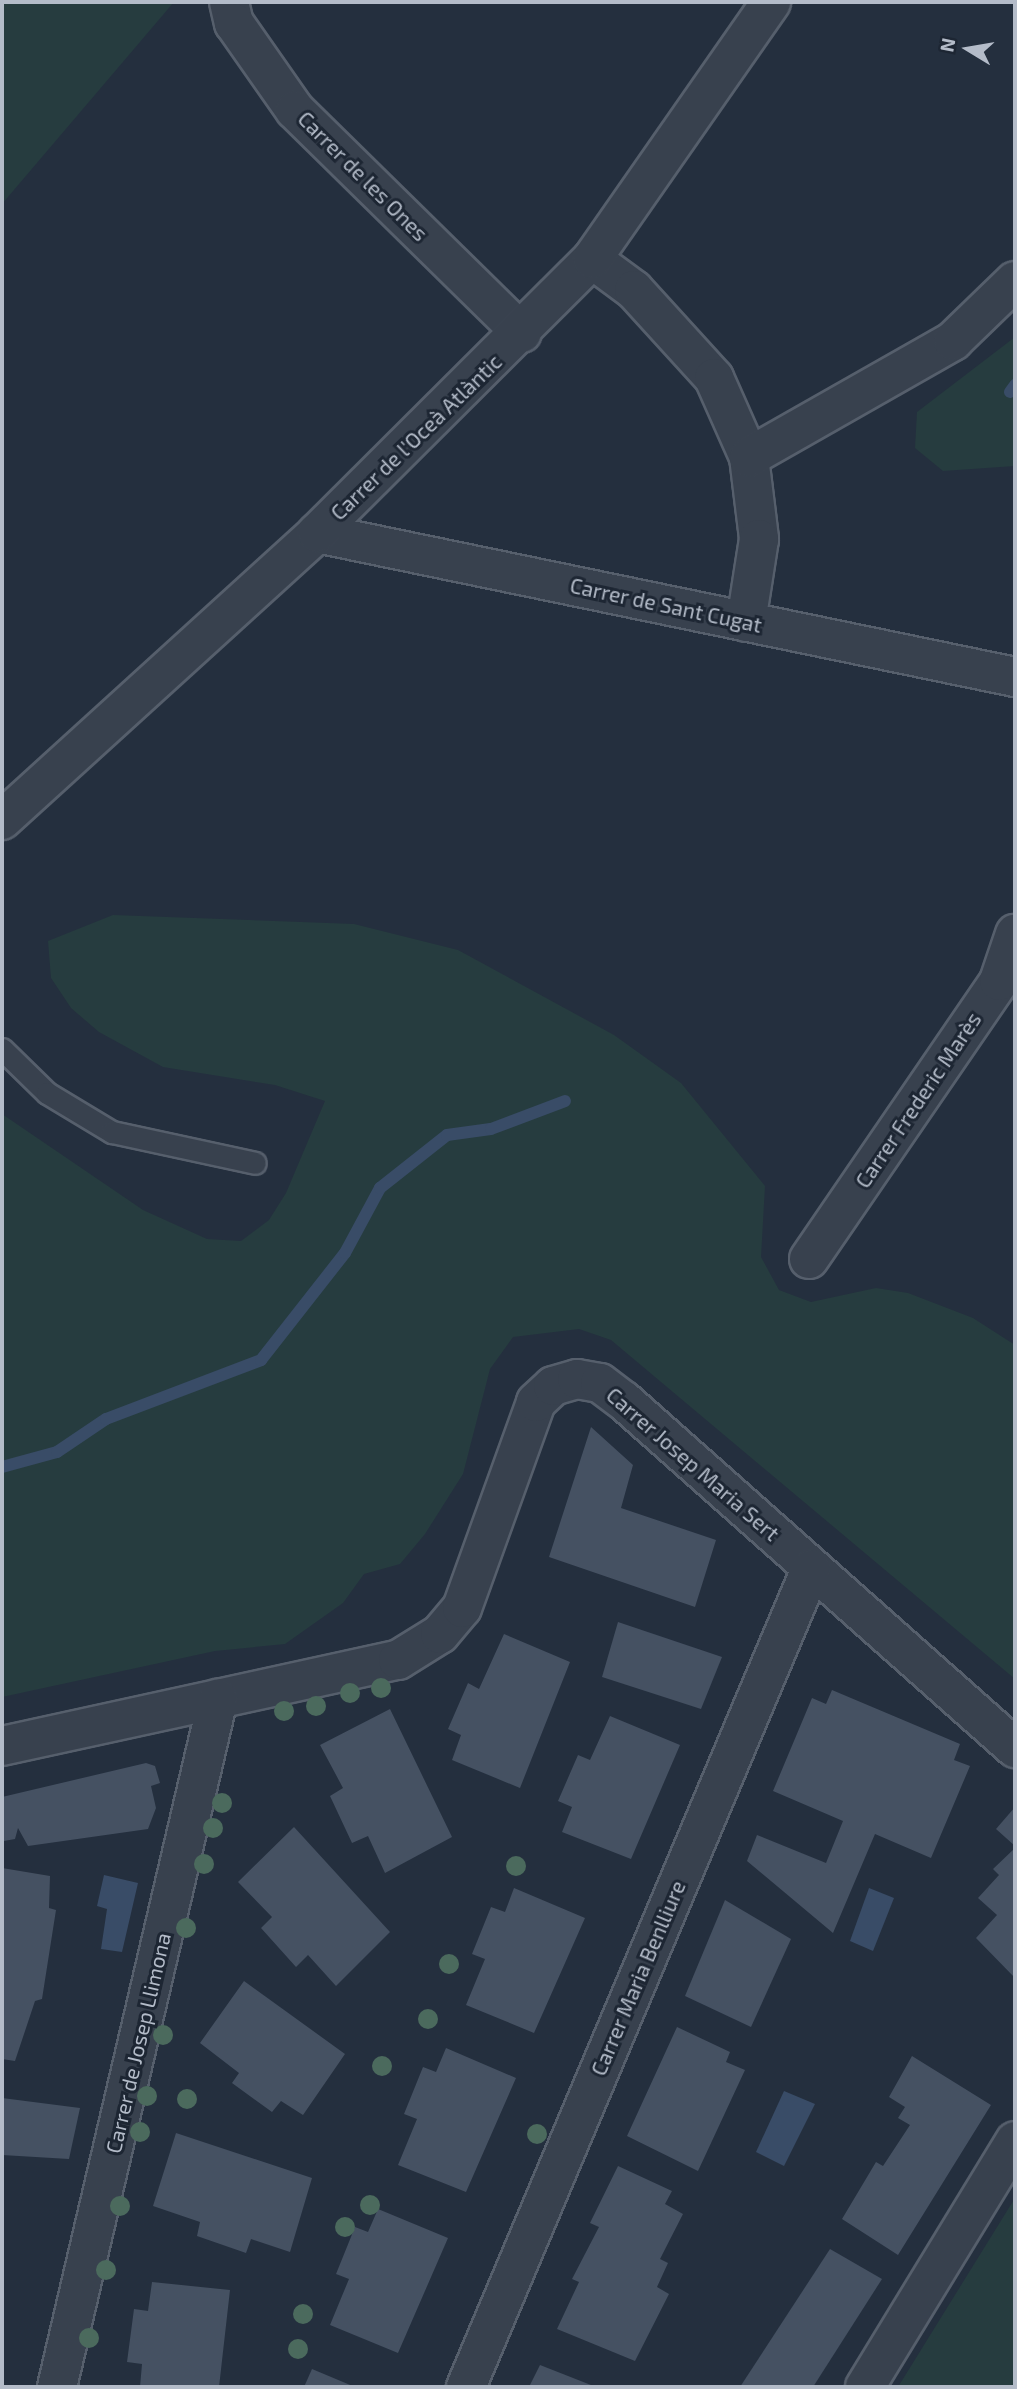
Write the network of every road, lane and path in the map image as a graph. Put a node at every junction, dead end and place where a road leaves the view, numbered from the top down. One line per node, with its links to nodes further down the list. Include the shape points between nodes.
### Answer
1 (229, 2): 5 (street, Carrer de les Ones, via 234,23 295,110)
2 (771, 2): 3 (street, Carrer de l'Oceà Atlàntic)
3 (592, 259): 5 (street, Carrer de l'Oceà Atlàntic); 6 (street, via 634,290 714,378)
4 (1015, 281): 6 (street, via 953,341)
5 (522, 332): 7 (street, Carrer de l'Oceà Atlàntic)
6 (749, 457): 8 (street, via 759,539)
7 (317, 533): 8 (street, Carrer de Sant Cugat); 10 (street, Carrer de l'Oceà Atlàntic)
8 (746, 622): 9 (street, Carrer de Sant Cugat)
9 (1015, 677)
10 (2, 820)
11 (1015, 934): 14 (street, Carrer Frederic Marès, via 999,981)
12 (2, 1049): 13 (lane, via 47,1093 112,1132)
13 (255, 1163)
14 (810, 1259)
15 (811, 1569): 16 (street, Carrer Josep Maria Sert, via 612,1390 590,1380 563,1381 536,1402 462,1608 440,1634 398,1660); 18 (street, Carrer Josep Maria Sert); 21 (street, Carrer Maria Benlliure)
16 (218, 1699): 17 (street, Carrer Josep Maria Sert); 20 (street, Carrer de Josep Llimona)
17 (2, 1746)
18 (1015, 1748)
19 (1015, 2141): 22 (street)
20 (57, 2387)
21 (466, 2387)
22 (865, 2387)

